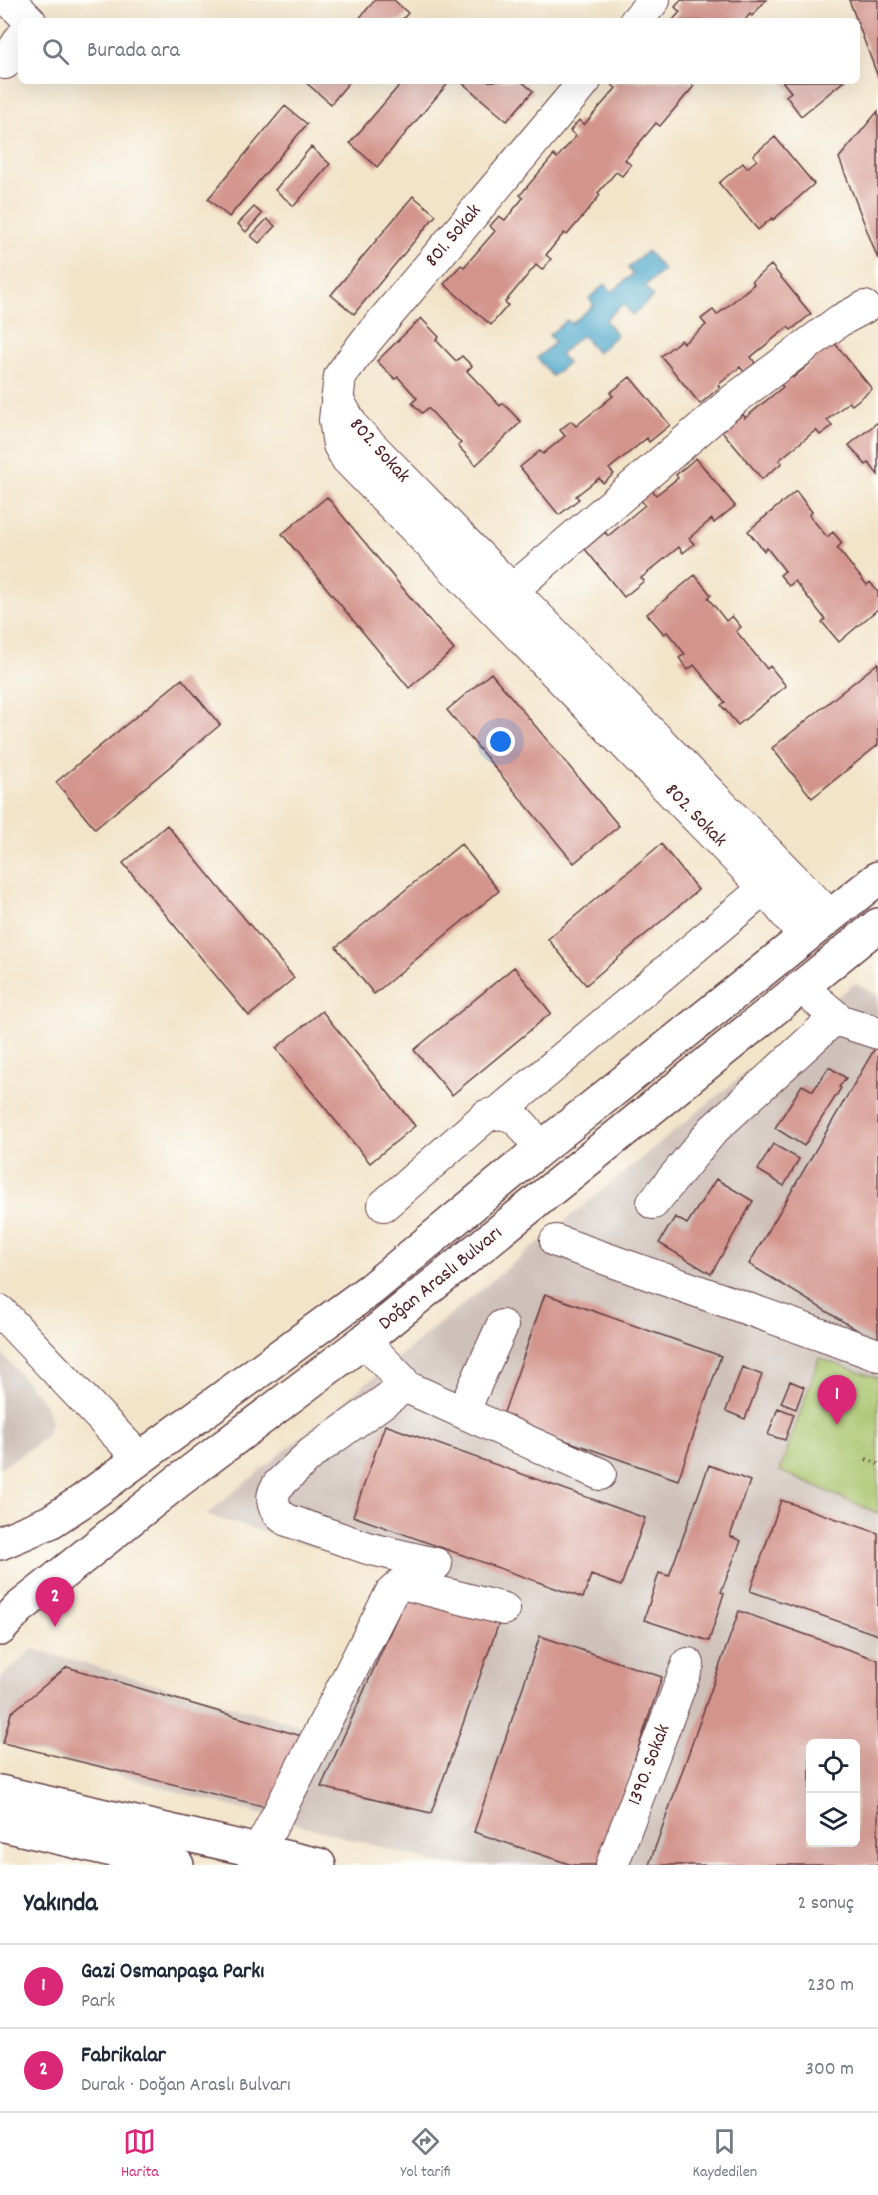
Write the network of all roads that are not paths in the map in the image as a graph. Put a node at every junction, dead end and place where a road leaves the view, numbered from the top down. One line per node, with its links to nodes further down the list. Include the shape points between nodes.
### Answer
1 (9, 0): 4 (street)
2 (45, 0): 5 (street)
3 (654, 0): 6 (street)
4 (28, 18)
5 (33, 18)
6 (639, 18)
7 (582, 84): 9 (street, 801. Sokak, via 366,341 340,376)
8 (865, 307): 10 (street, via 839,321 736,398)
9 (337, 398): 10 (street, 802. Sokak, via 353,427); 12 (street, 802. Sokak, via 339,445 347,459)
10 (512, 590): 13 (street, 802. Sokak)
11 (878, 878): 13 (main road, Doğan Araslı Bulvarı)
12 (765, 888): 15 (street, 802. Sokak); 19 (street)
13 (830, 916): 15 (main road, Doğan Araslı Bulvarı)
14 (878, 925): 16 (main road, Doğan Araslı Bulvarı)
15 (804, 936): 20 (main road, Doğan Araslı Bulvarı)
16 (801, 987): 17 (street); 26 (main road, Doğan Araslı Bulvarı)
17 (836, 1017): 18 (street); 21 (street, via 713,1130)
18 (878, 1033)
19 (499, 1112): 20 (street, via 520,1123); 22 (street, via 486,1116)
20 (540, 1149): 30 (main road, Doğan Araslı Bulvarı, via 371,1289)
21 (653, 1203)
22 (384, 1205)
23 (556, 1241): 27 (street)
24 (0, 1311): 30 (street)
25 (502, 1326): 29 (street)
26 (364, 1341): 28 (street, via 402,1380); 37 (main road, Doğan Araslı Bulvarı, via 177,1482)
27 (878, 1355)
28 (400, 1384): 29 (street); 35 (street, via 397,1392 312,1453 278,1485 273,1504 287,1520 367,1548)
29 (463, 1412): 31 (street)
30 (139, 1458): 32 (main road, Doğan Araslı Bulvarı)
31 (600, 1474)
32 (50, 1522): 33 (main road, Doğan Araslı Bulvarı); 34 (main road, via 27,1545)
33 (0, 1543)
34 (0, 1563)
35 (436, 1564)
36 (504, 1609): 41 (street, via 402,1583 392,1593)
37 (6, 1620)
38 (688, 1664): 44 (street, 1390. Sokak)
39 (0, 1792): 41 (main road)
40 (0, 1824): 42 (main road)
41 (259, 1851): 43 (main road)
42 (177, 1865)
43 (319, 1865)
44 (612, 1865)

